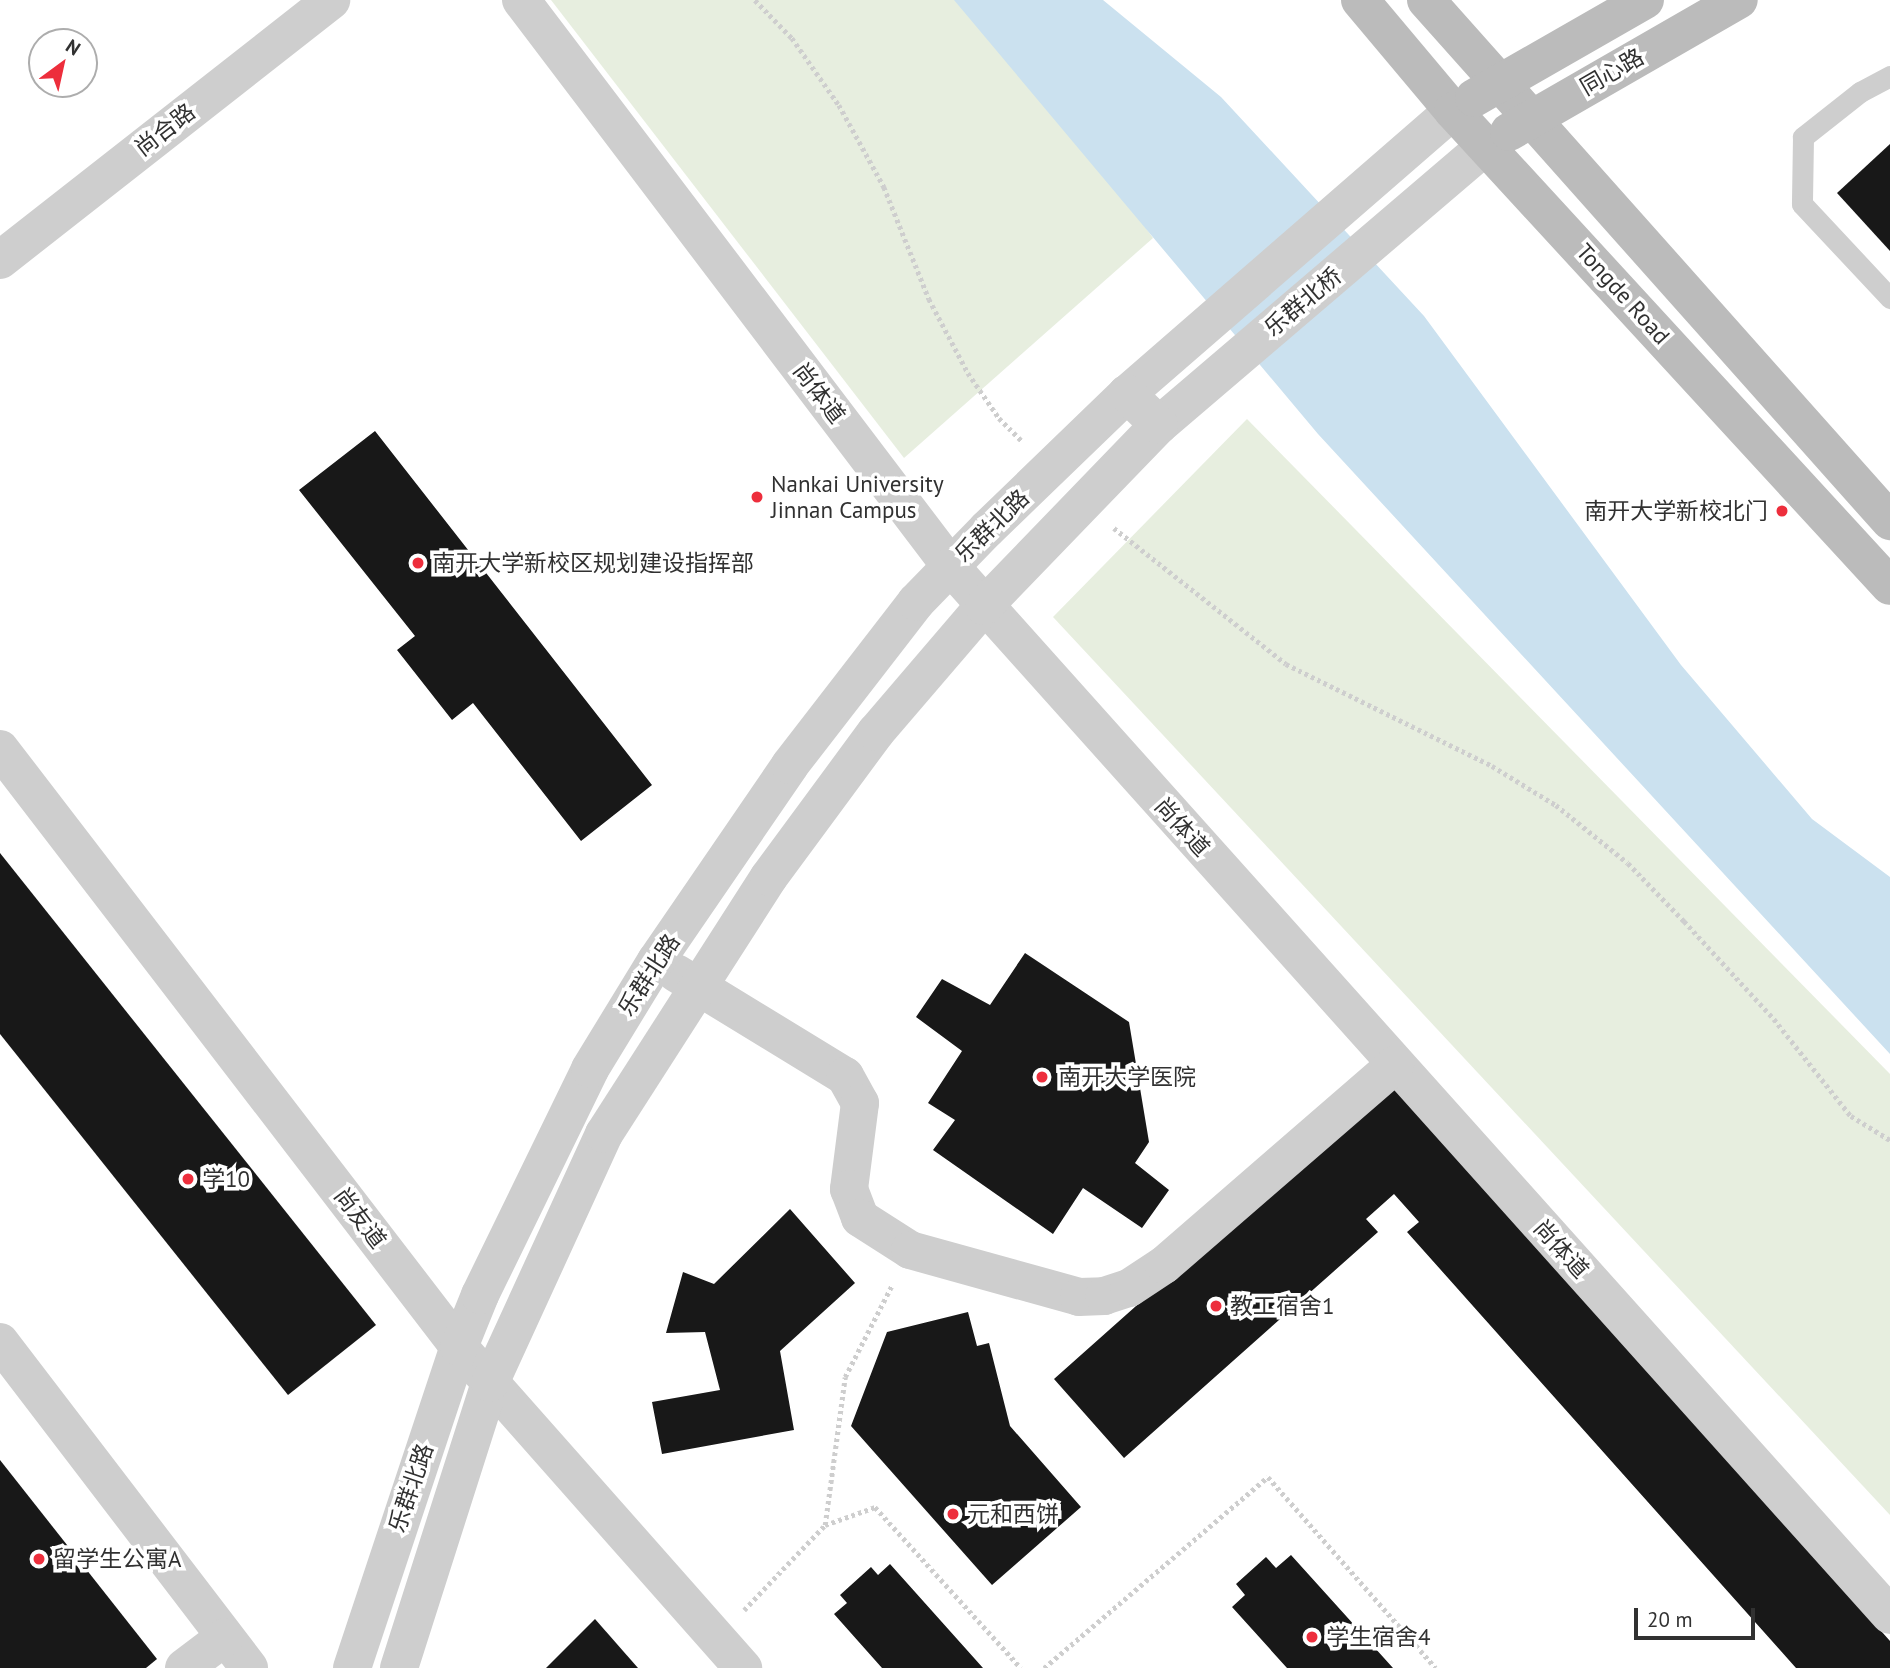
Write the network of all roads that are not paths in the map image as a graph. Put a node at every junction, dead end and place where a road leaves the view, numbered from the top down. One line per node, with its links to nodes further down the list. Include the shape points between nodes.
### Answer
1 (331, 0): 12 (street, 尚合路)
2 (522, 0): 19 (street, 尚体道)
3 (1360, 0): 9 (main road, Tongde Road)
4 (1426, 0): 8 (main road, Tongde Road)
5 (1645, 0): 8 (main road, 同心路)
6 (1739, 0): 10 (main road, 同心路)
7 (1890, 76): 13 (lane, via 1860,92 1802,137 1802,204)
8 (1496, 83): 9 (main road, 同心路); 10 (main road, Tongde Road)
9 (1454, 111): 11 (main road, Tongde Road); 14 (street, 乐群北桥)
10 (1530, 120): 11 (main road, 同心路); 18 (main road, Tongde Road)
11 (1486, 146): 15 (street, 乐群北桥); 20 (main road, Tongde Road)
12 (0, 260)
13 (1890, 298)
14 (1198, 332): 16 (street, 乐群北路)
15 (1227, 366): 17 (street, 乐群北路)
16 (1127, 394): 17 (street); 19 (street, 乐群北路)
17 (1159, 425): 21 (street, 乐群北路)
18 (1890, 521)
19 (950, 567): 21 (street, 尚体道); 23 (street, 乐群北路, via 916,602 790,765)
20 (1890, 586)
21 (984, 606): 24 (street, 乐群北路, via 876,732 769,877); 25 (street, 尚体道)
22 (0, 749): 27 (street, 尚友道)
23 (656, 961): 24 (street); 27 (street, 乐群北路, via 590,1069)
24 (698, 986): 25 (street, via 845,1076 860,1103 849,1189 860,1218 910,1250 1079,1297 1129,1288 1164,1265); 28 (street, 乐群北路, via 604,1134)
25 (1395, 1065): 29 (street, 尚体道)
26 (0, 1342): 30 (street)
27 (458, 1347): 28 (street, 尚友道); 33 (street, 乐群北路)
28 (491, 1383): 34 (street, 乐群北路); 35 (street, 尚友道)
29 (1890, 1615)
30 (225, 1637): 31 (street); 32 (street)
31 (184, 1668)
32 (249, 1668)
33 (352, 1668)
34 (399, 1668)
35 (743, 1668)

